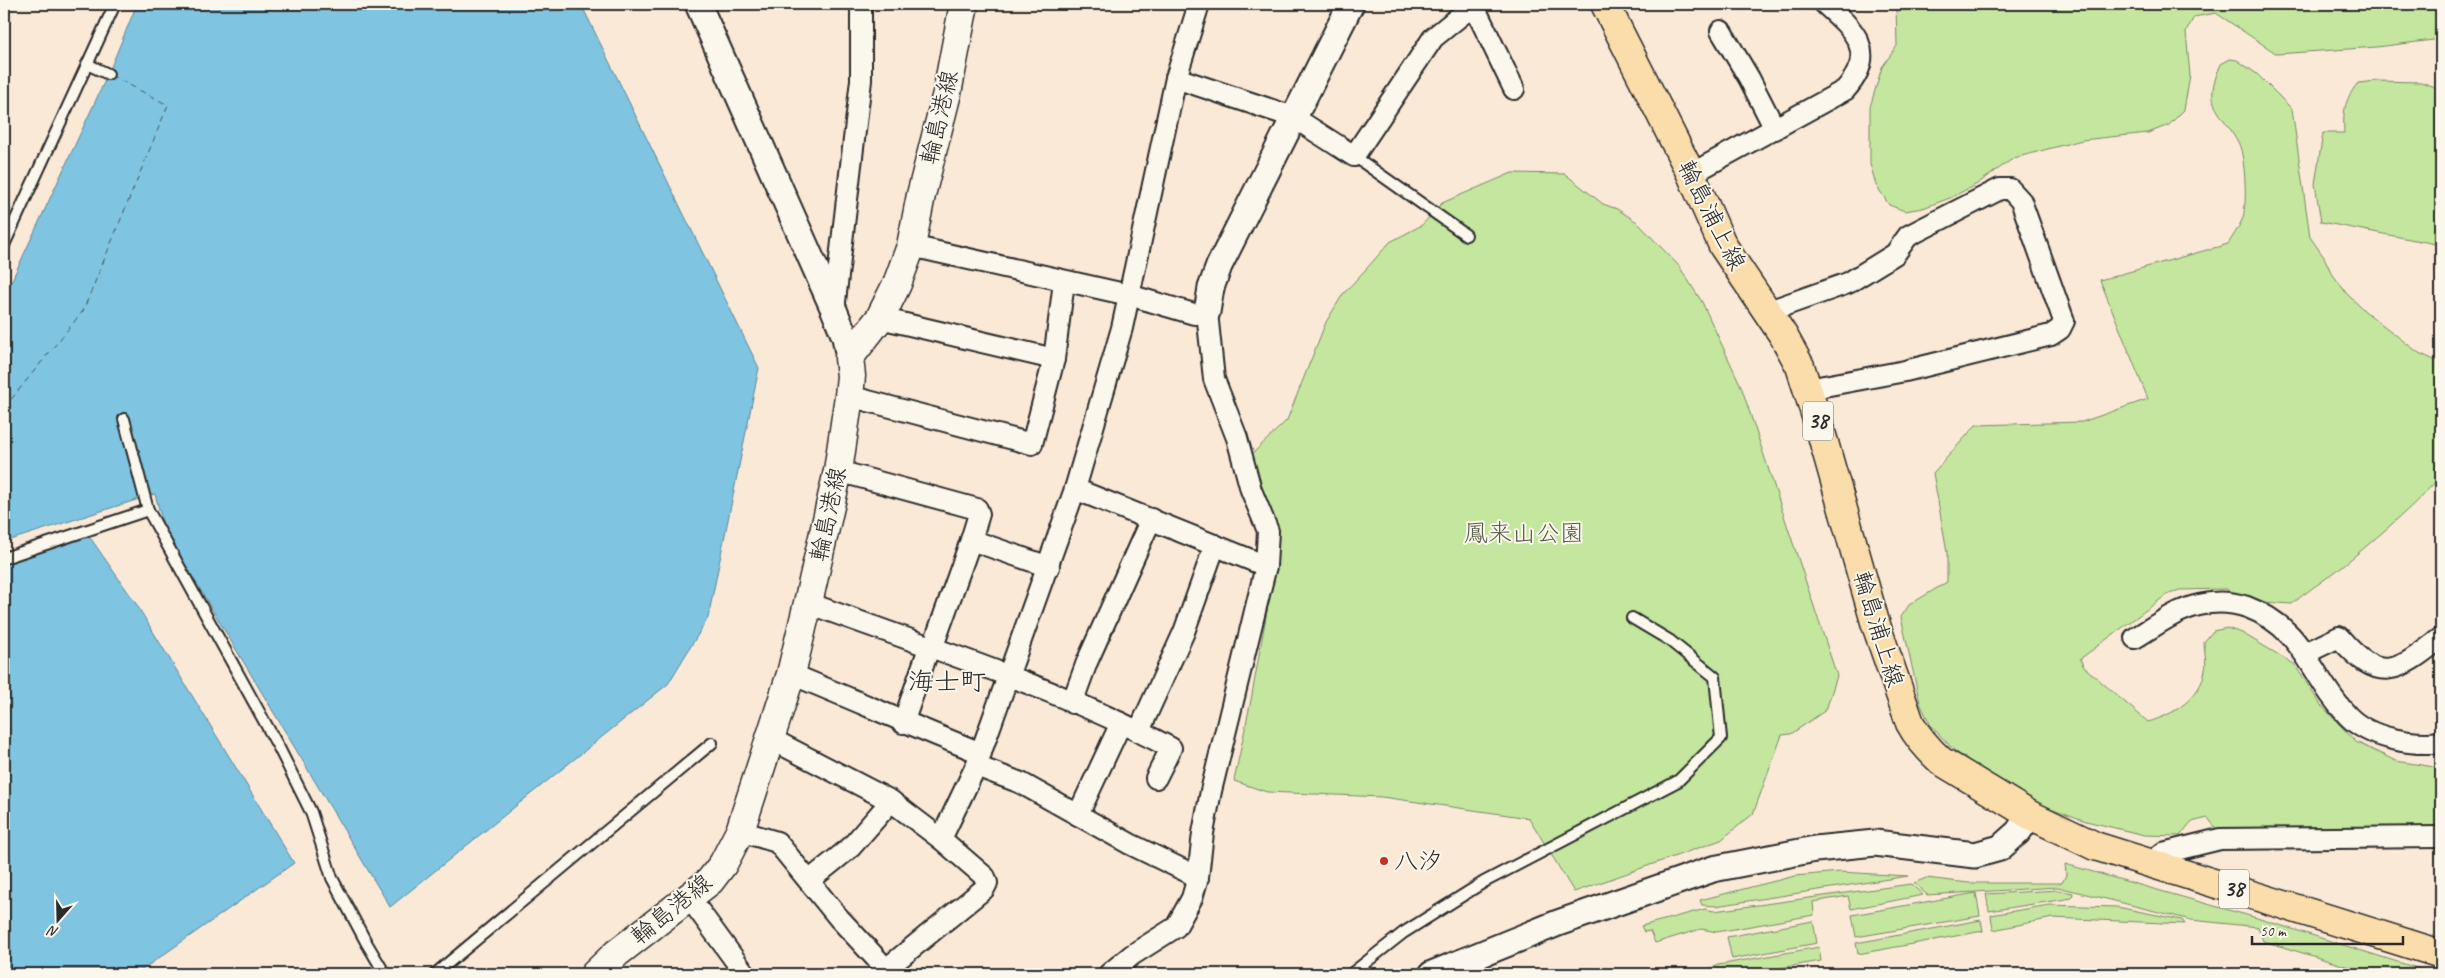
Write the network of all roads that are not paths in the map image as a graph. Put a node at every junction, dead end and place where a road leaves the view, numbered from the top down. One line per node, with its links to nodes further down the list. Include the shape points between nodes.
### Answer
1 (115, 4): 11 (lane)
2 (698, 4): 24 (street)
3 (861, 4): 24 (street, via 861,80)
4 (964, 4): 21 (main road, 輪島港線)
5 (1199, 4): 13 (street)
6 (1351, 4): 15 (street)
7 (1474, 4): 14 (street); 17 (street, via 1433,38)
8 (1606, 4): 18 (main road, 輪島浦上線 / 38)
9 (1825, 4): 16 (street, via 1858,36 1861,50 1858,71 1846,90)
10 (1721, 31): 16 (street)
11 (87, 64): 12 (lane); 20 (lane)
12 (108, 74)
13 (1176, 78): 15 (street); 23 (street)
14 (1514, 89)
15 (1293, 117): 17 (street); 25 (street, via 1218,266)
16 (1775, 129): 18 (street)
17 (1354, 156): 19 (lane)
18 (1691, 174): 26 (main road, 輪島浦上線 / 38, via 1723,246)
19 (1466, 235)
20 (4, 245)
21 (911, 246): 22 (street); 27 (main road, 輪島港線)
22 (1064, 282): 23 (street); 29 (street)
23 (1129, 295): 25 (street, via 1194,314); 34 (street)
24 (834, 310): 28 (street)
25 (1207, 312): 40 (street, via 1214,379 1268,531)
26 (1766, 312): 30 (main road, 輪島浦上線 / 38, via 1800,366); 30 (street, via 1848,283 1895,254 1908,236 2000,189 2010,189 2021,201 2064,321 2060,330 2051,335 1905,371)
27 (880, 318): 28 (main road, 輪島港線); 29 (street)
28 (849, 358): 31 (main road, 輪島港線)
29 (1054, 359): 31 (street, via 1034,441 1030,445)
30 (1808, 389): 61 (main road, 輪島浦上線 / 38, via 1875,622 1916,736 1941,761)
31 (849, 396): 33 (main road, 輪島港線)
32 (124, 419): 35 (lane)
33 (838, 471): 37 (street, via 977,509 979,514); 42 (main road, 輪島港線)
34 (1075, 489): 36 (street); 41 (street)
35 (148, 510): 39 (lane); 71 (lane, via 280,748 311,812 332,878)
36 (1151, 519): 38 (street); 50 (street, via 1101,629)
37 (971, 540): 41 (street); 46 (street)
38 (1215, 545): 40 (street); 53 (street, via 1184,632)
39 (4, 558)
40 (1266, 566): 66 (street, via 1211,791)
41 (1049, 567): 49 (street)
42 (808, 603): 46 (street); 48 (main road, 輪島港線)
43 (1632, 618): 76 (lane, via 1669,640 1714,676 1721,738 1678,782 1484,882 1403,933)
44 (2135, 638): 47 (street, via 2183,610 2200,604 2232,602 2273,620 2286,629)
45 (2441, 638): 47 (street, via 2403,665 2386,669 2363,662 2339,637)
46 (931, 649): 49 (street); 51 (street)
47 (2306, 653): 55 (street, via 2333,697 2360,725 2393,739 2415,743)
48 (791, 674): 51 (street); 54 (main road, 輪島港線)
49 (1010, 678): 50 (street); 57 (street)
50 (1072, 703): 52 (street)
51 (903, 723): 57 (street)
52 (1120, 723): 53 (street); 60 (street)
53 (1139, 731): 58 (street, via 1171,748)
54 (771, 739): 59 (street); 62 (main road, 輪島港線)
55 (2441, 742)
56 (712, 743): 72 (lane)
57 (979, 760): 60 (street); 64 (street)
58 (1156, 778)
59 (891, 801): 64 (street); 67 (street, via 851,847)
60 (1078, 815): 66 (street)
61 (2030, 816): 65 (main road, 輪島浦上線 / 38, via 2095,846); 77 (street, via 2000,848 1975,855 1875,843 1815,849 1713,869 1558,922)
62 (740, 831): 67 (street, via 777,842); 68 (main road, 輪島港線, via 710,881)
63 (2441, 837): 65 (street, via 2220,840 2163,853)
64 (941, 839): 70 (street, via 985,877 987,883 984,889)
65 (2151, 863): 69 (main road, 輪島浦上線 / 38)
66 (1198, 877): 75 (street, via 1192,898 1176,926)
67 (810, 880): 70 (street)
68 (688, 897): 73 (main road, 輪島港線); 74 (street)
69 (2441, 954)
70 (883, 972)
71 (385, 974)
72 (435, 974)
73 (595, 974)
74 (745, 974)
75 (1108, 974)
76 (1351, 974)
77 (1432, 974)

